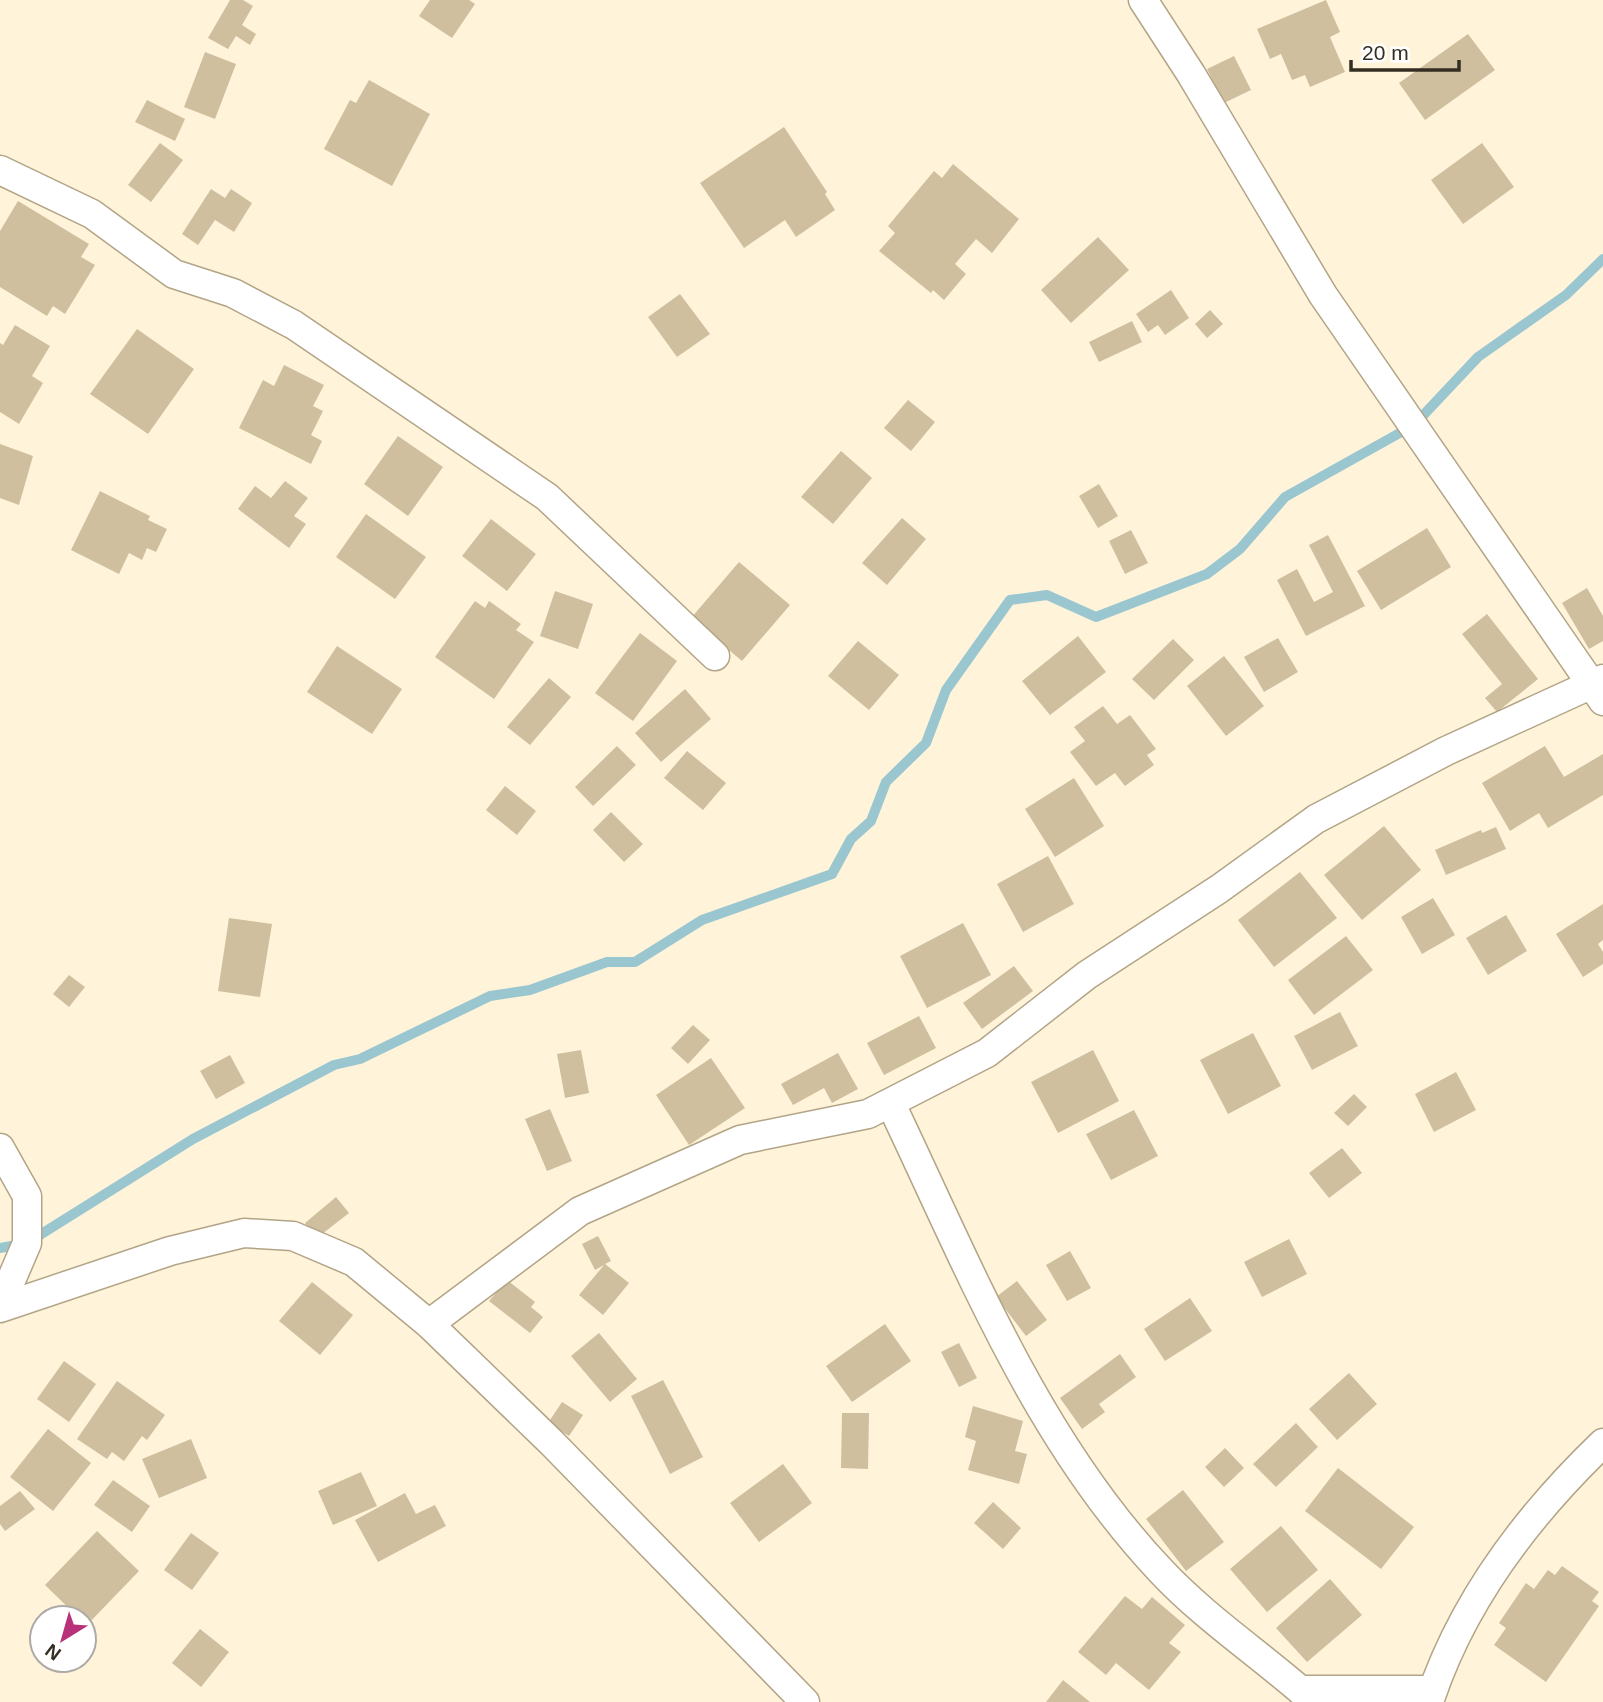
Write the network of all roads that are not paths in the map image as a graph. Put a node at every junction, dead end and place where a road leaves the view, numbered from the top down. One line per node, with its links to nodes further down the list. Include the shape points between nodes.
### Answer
1 (1143, 0): 4 (street, via 1323,296)
2 (0, 170): 3 (street, via 92,214 174,274 233,293 294,325 547,497)
3 (715, 656)
4 (1598, 688): 5 (street, via 1446,751 1315,819 1087,975 987,1053)
5 (891, 1104): 8 (street, via 868,1114 740,1140 580,1211); 10 (street, via 999,1329 1059,1440 1160,1570 1203,1613)
6 (0, 1147): 7 (street, via 27,1196 27,1243)
7 (0, 1307): 8 (street, via 170,1251 244,1233 293,1236 354,1262)
8 (429, 1324): 12 (street, via 630,1519)
9 (1603, 1443): 11 (street, via 1522,1529 1464,1619)
10 (1307, 1696): 11 (street)
11 (1431, 1696)
12 (805, 1702)

